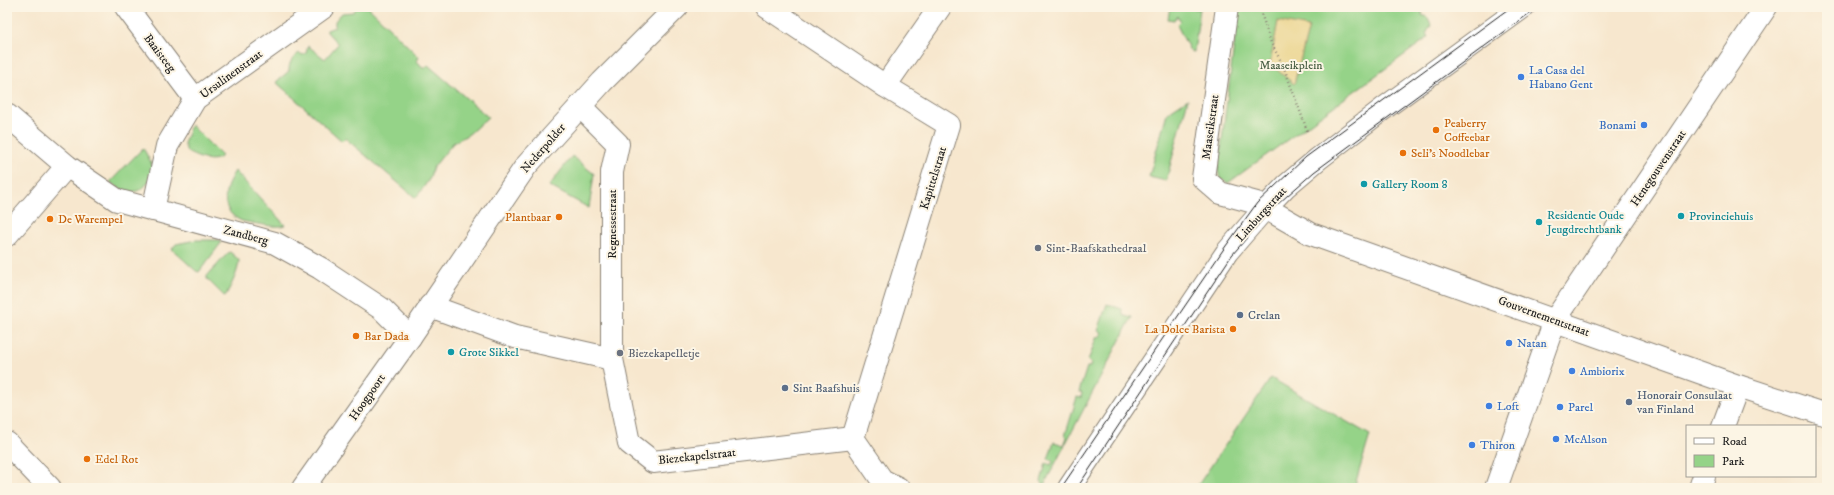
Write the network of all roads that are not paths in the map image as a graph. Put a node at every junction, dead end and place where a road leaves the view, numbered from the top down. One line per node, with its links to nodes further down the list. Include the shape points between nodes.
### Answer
1 (126, 7): 10 (street, Baaisteeg)
2 (324, 7): 10 (street, Ursulinenstraat)
3 (677, 7): 11 (street, Nederpolder)
4 (767, 7): 9 (street, Kapittelstraat)
5 (940, 7): 9 (street)
6 (1227, 7): 14 (street, Maaseikstraat, via 1203,178 1220,193 1257,203)
7 (1766, 7): 18 (street, Henegouwenstraat)
8 (1517, 8): 14 (street, Limburgstraat, via 1318,159)
9 (885, 86): 24 (street, Kapittelstraat, via 949,125)
10 (195, 100): 15 (street, Ursulinenstraat, via 167,146)
11 (580, 106): 17 (street, Nederpolder, via 526,166); 20 (street, Regnessestraat, via 618,144 612,172)
12 (7, 115): 13 (street, Zandberg)
13 (67, 166): 15 (street, Zandberg, via 117,200); 16 (street)
14 (1265, 208): 18 (street, Gouvernementstraat, via 1311,234); 30 (street, Limburgstraat, via 1227,252)
15 (153, 210): 19 (street, Zandberg, via 275,243 320,268 382,309)
16 (7, 235)
17 (430, 306): 19 (street, Hoogpoort); 20 (street, via 515,337)
18 (1555, 320): 21 (street, Gouvernementstraat); 31 (street, Henegouwenstraat)
19 (410, 336): 29 (street, Hoogpoort)
20 (612, 359): 24 (street, Biezekapelstraat, via 629,443 653,462)
21 (1738, 386): 22 (street, Gouvernementstraat); 23 (street)
22 (1827, 415)
23 (1723, 425)
24 (853, 438): 27 (street)
25 (7, 443): 28 (street)
26 (1704, 477): 32 (street)
27 (886, 485)
28 (50, 488)
29 (303, 488)
30 (1069, 488)
31 (1496, 488)
32 (1700, 488)

